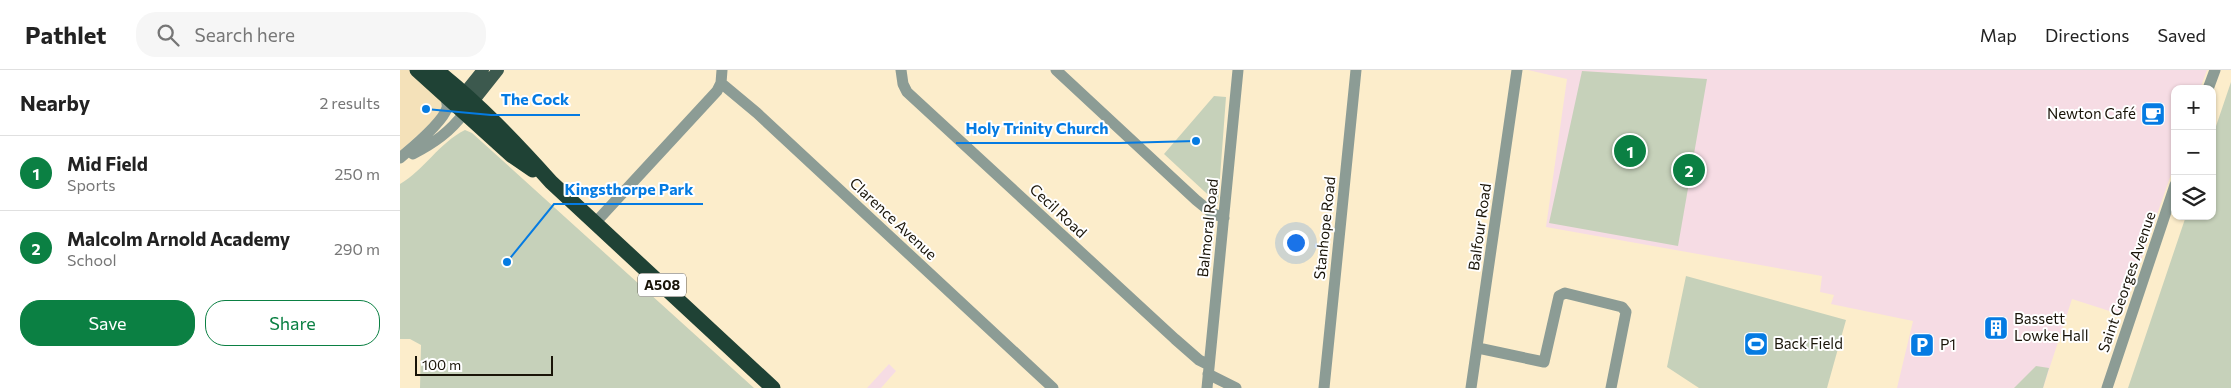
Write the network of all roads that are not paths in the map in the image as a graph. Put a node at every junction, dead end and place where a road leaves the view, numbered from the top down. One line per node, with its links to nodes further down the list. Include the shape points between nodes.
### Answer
1 (417, 70): 15 (highway, A508)
2 (431, 70): 15 (street, A508)
3 (436, 70): 15 (highway, A508)
4 (483, 70): 15 (main road)
5 (498, 70): 15 (main road)
6 (722, 70): 13 (street)
7 (901, 70): 22 (street, Cecil Road, via 907,92)
8 (1056, 70): 19 (street, via 1196,200)
9 (1238, 70): 19 (street, Balmoral Road)
10 (1356, 70): 27 (street, Stanhope Road)
11 (1517, 70): 21 (street, Balfour Road)
12 (2215, 70): 14 (street)
13 (721, 83): 20 (street); 24 (street, Clarence Avenue)
14 (2209, 85)
15 (458, 106): 16 (street, via 447,102 436,124); 17 (street); 20 (highway, A508, via 511,156 551,182)
16 (400, 158)
17 (400, 165)
18 (2171, 198): 30 (street, Saint Georges Avenue)
19 (1224, 218): 22 (street, Balmoral Road)
20 (595, 223): 23 (highway, A508)
21 (1478, 348): 28 (street, Balfour Road); 29 (street, via 1544,362 1559,296 1565,293 1622,307 1626,312 1620,374)
22 (1209, 370): 25 (street, Balmoral Road); 26 (street, Cecil Road)
23 (773, 388)
24 (1053, 388)
25 (1207, 388)
26 (1236, 388)
27 (1324, 388)
28 (1471, 388)
29 (1611, 388)
30 (2107, 388)

